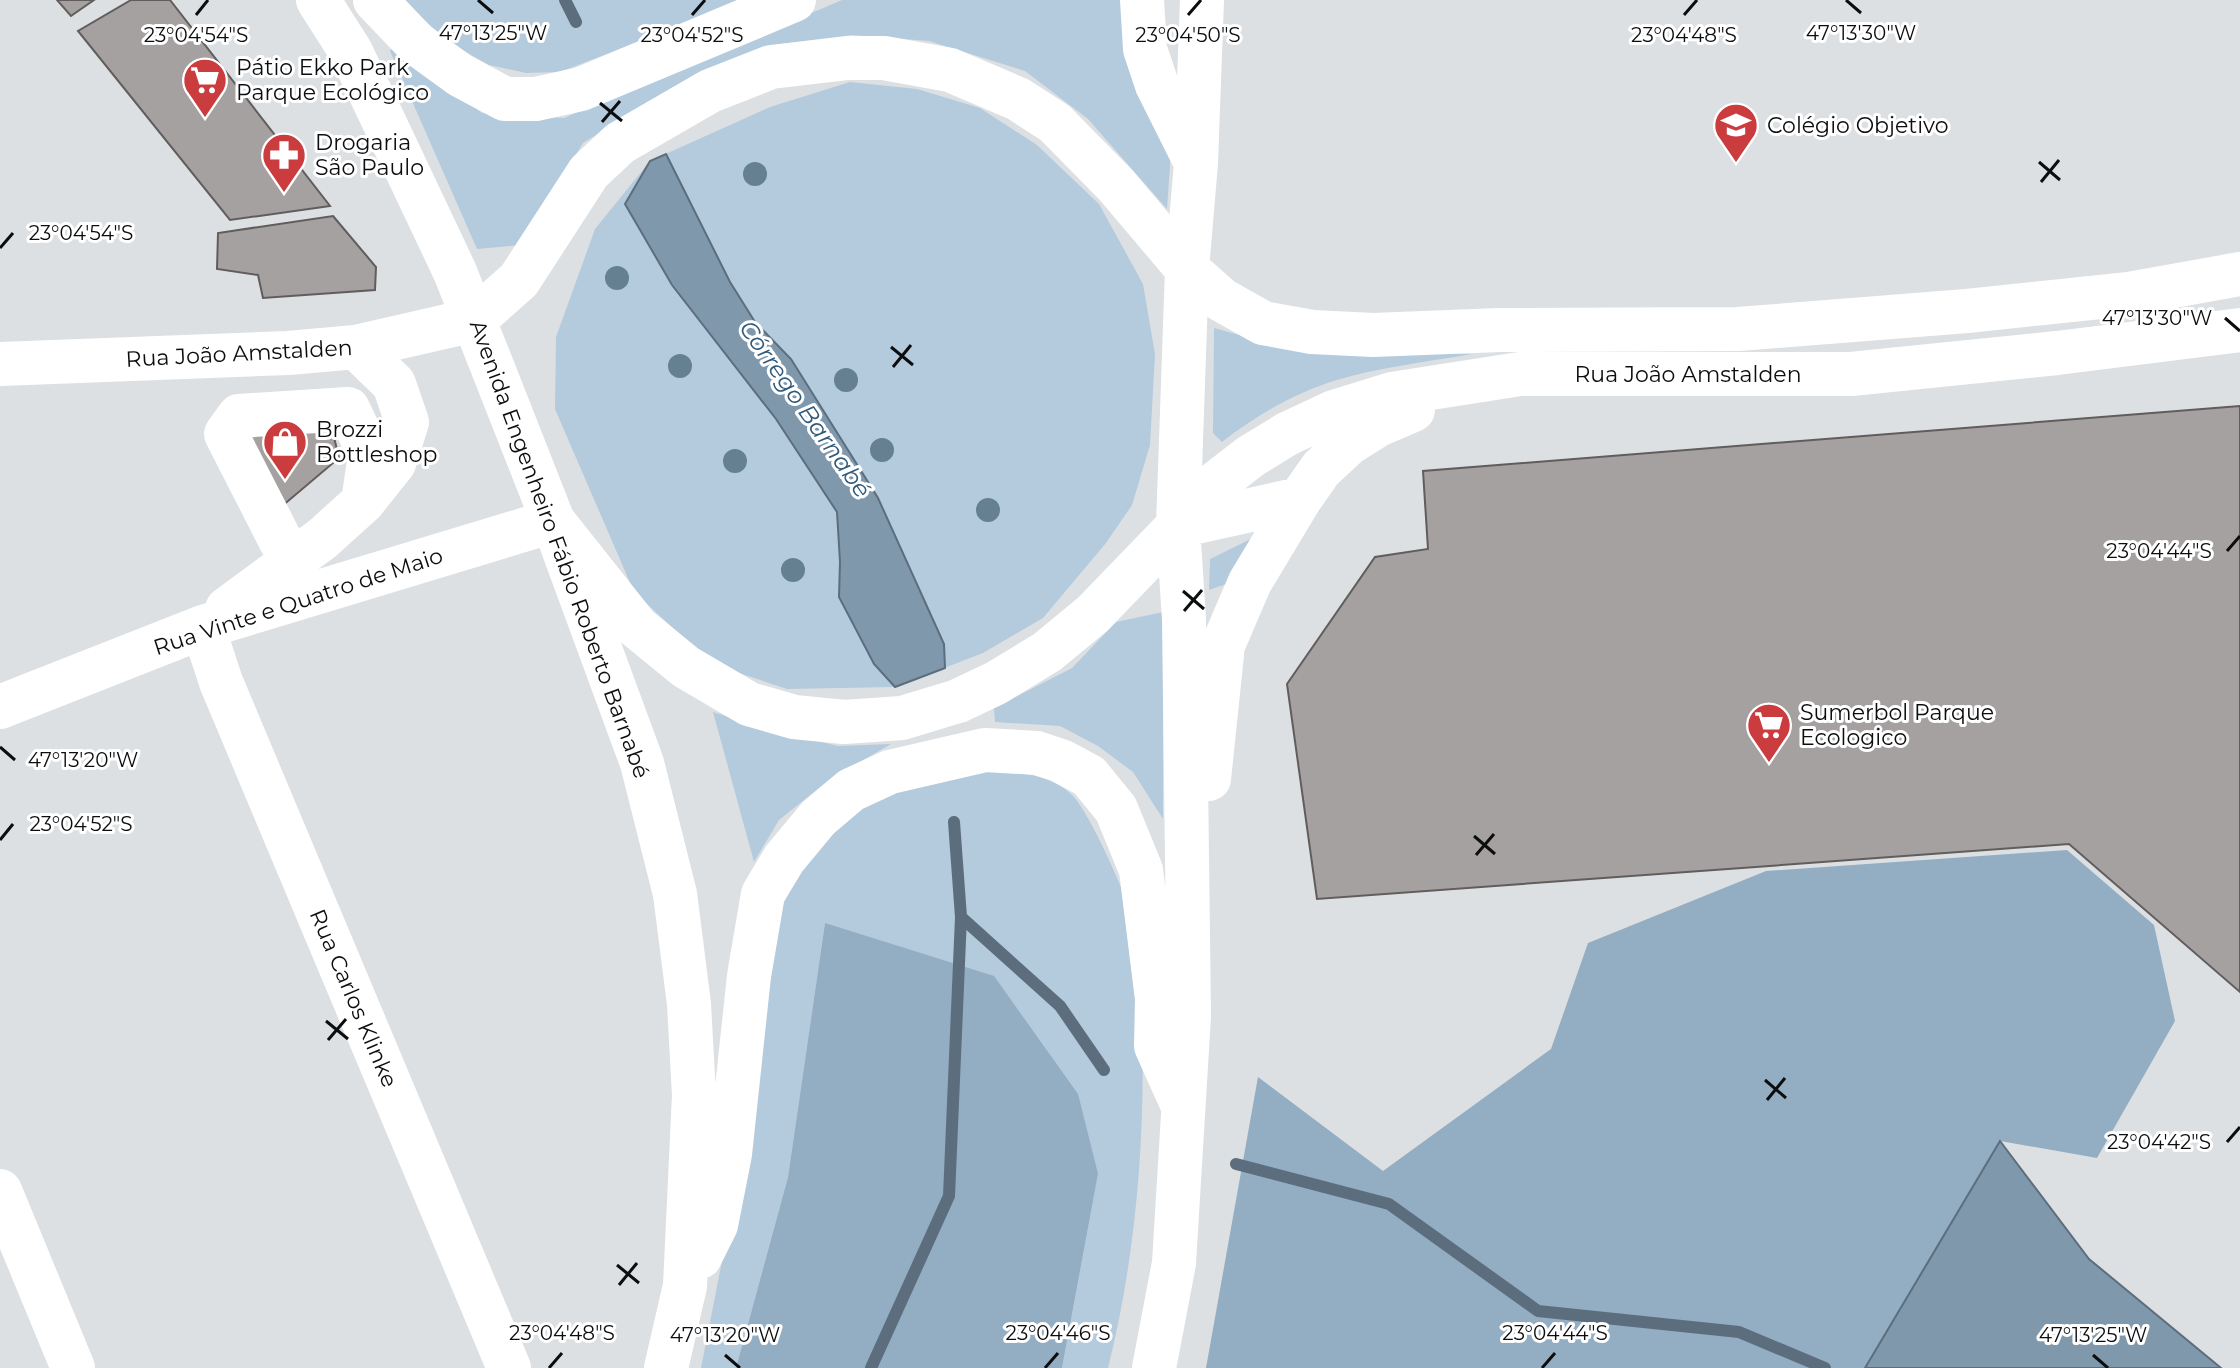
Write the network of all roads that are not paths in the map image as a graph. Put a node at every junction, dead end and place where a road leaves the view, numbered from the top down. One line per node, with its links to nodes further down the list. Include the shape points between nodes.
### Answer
1 (318, 0): 9 (main road, Avenida Engenheiro Fábio Roberto Barnabé, via 351,52)
2 (375, 0): 3 (main road, via 416,43 505,99 536,99 581,89)
3 (794, 0)
4 (1142, 0): 6 (main road, via 1145,49)
5 (1202, 0): 6 (main road)
6 (1196, 163): 7 (main road)
7 (1187, 269): 8 (main road, Rua João Amstalden, via 1222,300 1263,323 1373,335 1738,329 2114,295); 9 (main road, Rua João Amstalden, via 1055,123 1018,99 950,70 884,58 836,58 771,67 710,91 620,143 589,172 519,280); 17 (main road)
8 (2240, 274)
9 (474, 320): 11 (main road, Rua João Amstalden); 16 (main road, Avenida Engenheiro Fábio Roberto Barnabé)
10 (2240, 330): 13 (main road, Rua João Amstalden, via 1851,374)
11 (356, 347): 12 (main road, Rua João Amstalden); 15 (main road, via 394,384 407,422 394,463)
12 (0, 364)
13 (1520, 374): 14 (main road, via 1378,425 1321,469); 17 (main road, Rua João Amstalden, via 1392,394 1334,412 1251,456 1211,487)
14 (1300, 499): 17 (main road); 21 (main road, via 1250,582 1223,645 1208,791)
15 (363, 502): 18 (main road); 18 (main road, via 370,455 348,409 239,416 226,434)
16 (553, 521): 17 (main road, Rua João Amstalden, via 637,627 686,667 749,704 794,717 844,722 902,718 996,683 1047,652 1093,614); 19 (main road, Rua Vinte e Quatro de Maio); 24 (main road, Avenida Engenheiro Fábio Roberto Barnabé, via 642,763 675,894 694,1095)
17 (1178, 526): 21 (main road)
18 (291, 561): 19 (main road)
19 (203, 627): 20 (main road, Rua Vinte e Quatro de Maio); 26 (main road, Rua Carlos Klinke, via 227,697)
20 (0, 707)
21 (1187, 854): 22 (main road)
22 (1185, 1110): 24 (main road, via 1156,1046 1157,999 1141,870 1116,809 1089,776 1037,753 985,750 890,772 851,790 818,818 763,894 716,1225); 28 (main road, via 1174,1263)
23 (0, 1191): 25 (main road)
24 (685, 1286): 27 (main road, Avenida Engenheiro Fábio Roberto Barnabé)
25 (73, 1368)
26 (509, 1368)
27 (666, 1368)
28 (1154, 1368)

